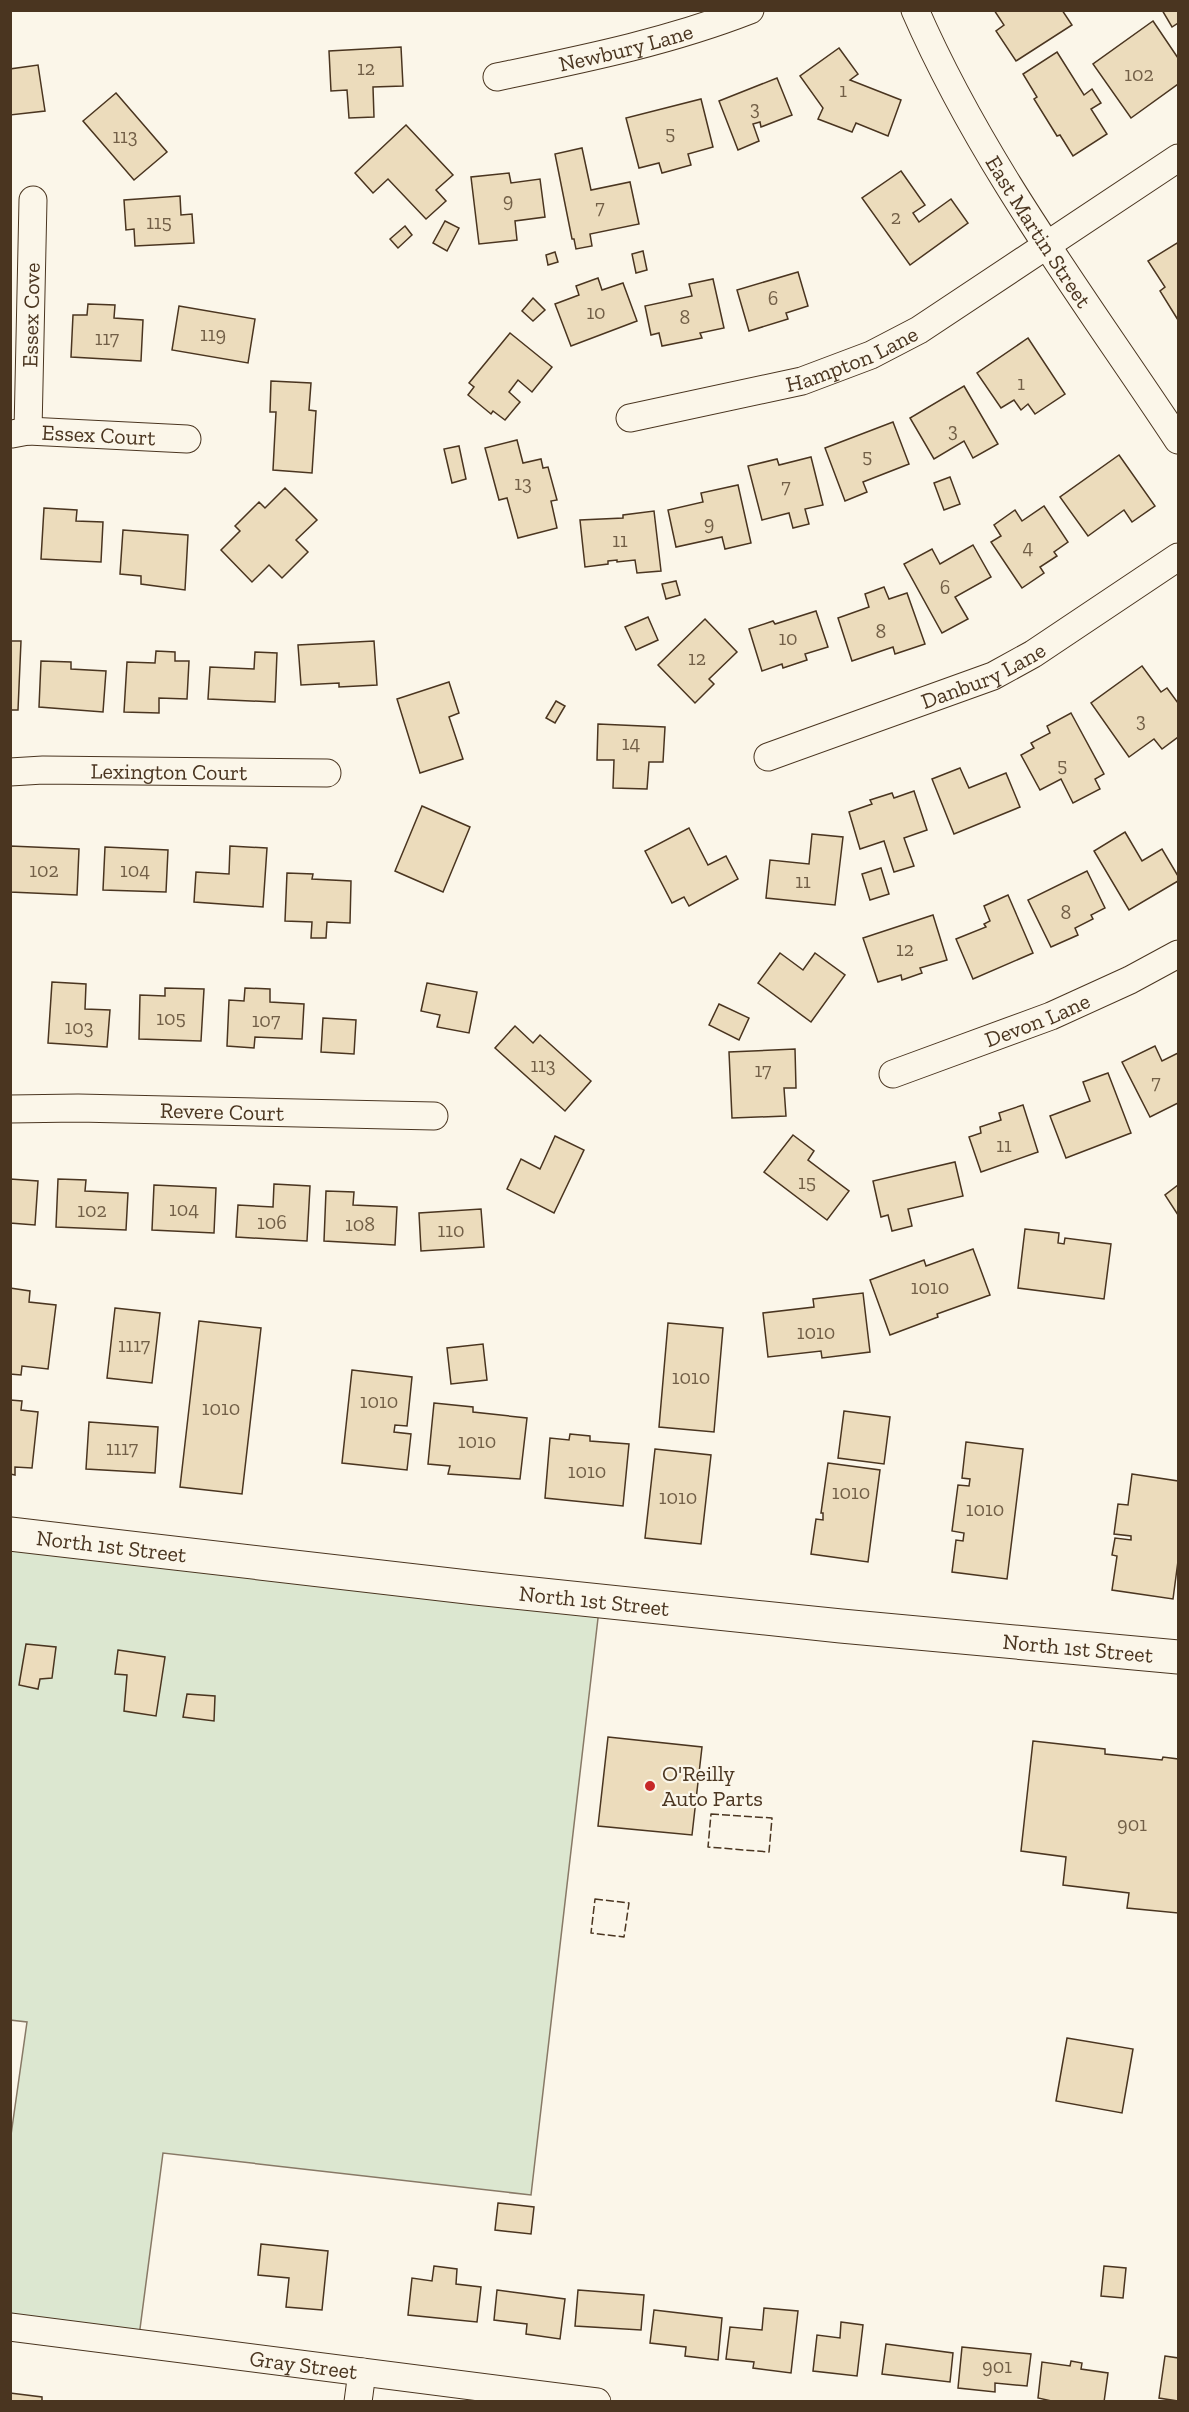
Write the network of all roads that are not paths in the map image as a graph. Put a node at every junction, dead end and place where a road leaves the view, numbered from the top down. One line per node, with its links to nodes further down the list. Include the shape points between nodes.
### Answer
1 (750, 10): 3 (street, Newbury Lane, via 636,48)
2 (915, 10): 6 (street, East Martin Street, via 962,106)
3 (497, 77)
4 (1179, 158): 6 (street, Hampton Lane)
5 (33, 200): 8 (street, Essex Cove)
6 (1049, 246): 7 (street, Hampton Lane, via 919,330 871,356 802,381); 10 (street, East Martin Street)
7 (630, 418)
8 (19, 433): 9 (street, Essex Court)
9 (187, 440)
10 (1179, 440)
11 (1179, 557): 12 (street, Danbury Lane, via 1033,654 993,676)
12 (768, 757)
13 (10, 772): 14 (street, Lexington Court)
14 (327, 773)
15 (1179, 954): 16 (street, Devon Lane, via 1051,1016)
16 (893, 1074)
17 (10, 1109): 18 (street, Revere Court)
18 (434, 1116)
19 (10, 1534): 20 (main road, North 1st Street, via 853,1628)
20 (1179, 1657)
21 (10, 2327): 22 (street, Gray Street)
22 (362, 2372): 23 (street); 24 (street, Gray Street)
23 (358, 2402)
24 (597, 2402)

